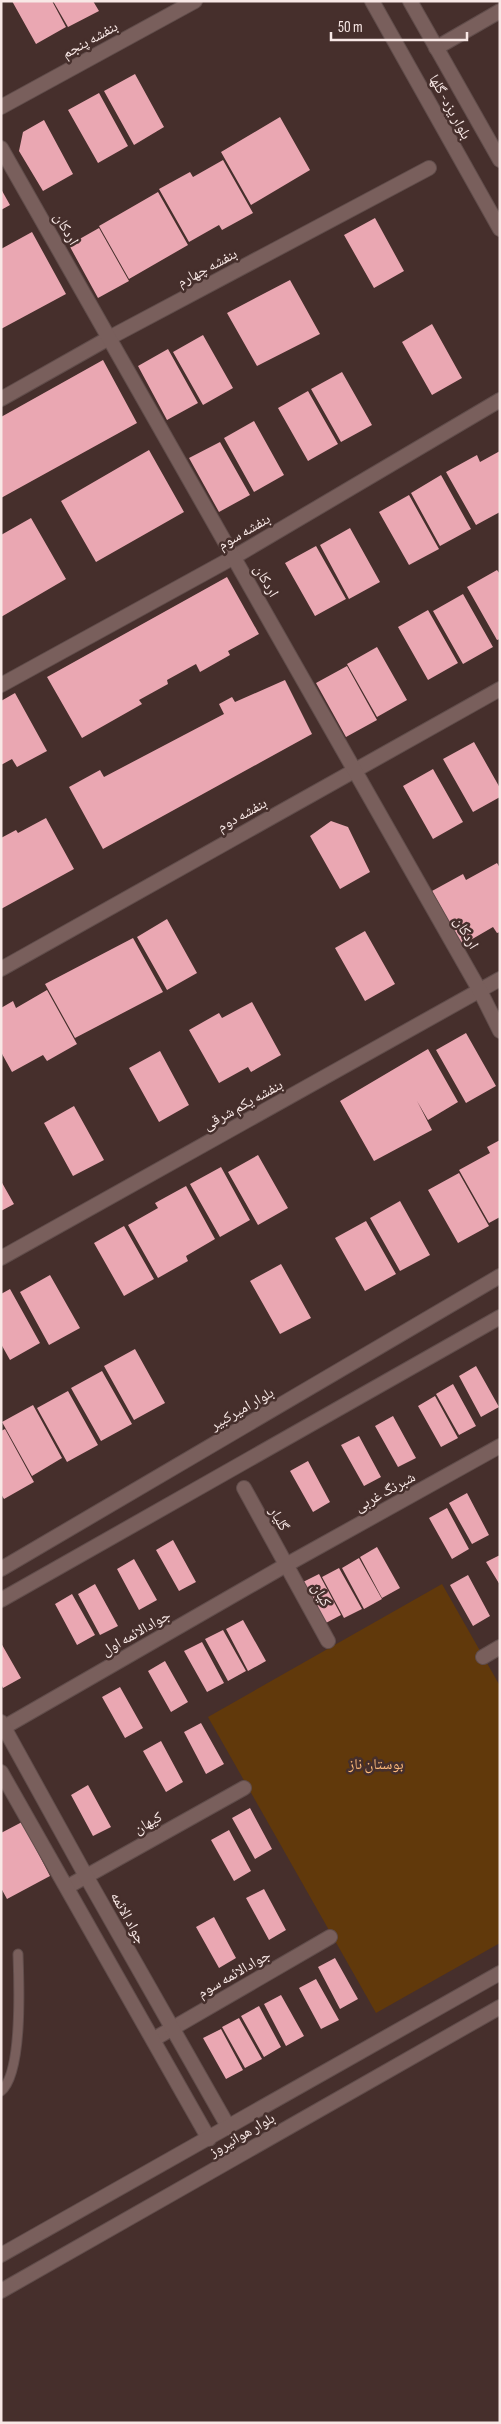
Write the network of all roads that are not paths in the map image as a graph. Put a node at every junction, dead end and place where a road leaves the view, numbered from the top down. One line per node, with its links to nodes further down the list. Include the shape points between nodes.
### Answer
1 (195, 1): 6 (street, بنفشه پنجم)
2 (372, 1): 10 (street, بلوار یزد- گلها)
3 (410, 1): 5 (street, بلوار یزد- گلها)
4 (500, 11): 5 (street)
5 (436, 48): 8 (street, بلوار یزد- گلها)
6 (1, 107)
7 (1, 148): 11 (street, اردکان)
8 (500, 160)
9 (429, 168): 11 (street, بنفشه چهارم)
10 (500, 229)
11 (109, 338): 12 (street, بنفشه چهارم); 14 (street, اردکان)
12 (1, 399)
13 (500, 400): 14 (street, بنفشه سوم)
14 (234, 558): 15 (street, بنفشه سوم); 17 (street, اردکان)
15 (1, 685)
16 (500, 689): 17 (street, بنفشه دوم)
17 (355, 770): 18 (street, بنفشه دوم); 20 (street, اردکان)
18 (1, 969)
19 (500, 979): 20 (street, بنفشه یکم شرقی)
20 (480, 991): 21 (street, اردکان); 22 (street, بنفشه یکم شرقی)
21 (500, 1031)
22 (1, 1258)
23 (500, 1276): 28 (street, بلوار امیرکبیر)
24 (500, 1317): 29 (street)
25 (500, 1446): 27 (street, شبرنگ غربی)
26 (244, 1488): 27 (street, گلیار)
27 (286, 1565): 30 (street, کیان); 33 (street, جوادالائمه اول)
28 (1, 1569)
29 (1, 1600)
30 (328, 1640)
31 (500, 1647): 32 (street)
32 (483, 1657)
33 (2, 1726): 36 (street, جواد الائمه)
34 (1, 1772): 37 (street)
35 (244, 1788): 36 (street, کیهان)
36 (86, 1876): 37 (street, کیهان); 42 (street, جواد الائمه)
37 (67, 1887): 43 (street)
38 (330, 1937): 42 (street, جوادالائمه سوم)
39 (18, 1954): 44 (lane, via 15,2054 7,2086)
40 (500, 1972): 45 (street, بلوار هوانیروز)
41 (500, 2008): 48 (street, بلوار هوانیروز)
42 (172, 2029): 43 (street, جوادالائمه سوم); 45 (street, جواد الائمه)
43 (154, 2039): 46 (street)
44 (1, 2092)
45 (229, 2128): 46 (street, بلوار هوانیروز)
46 (209, 2139): 47 (street, بلوار هوانیروز)
47 (1, 2255)
48 (1, 2291)

